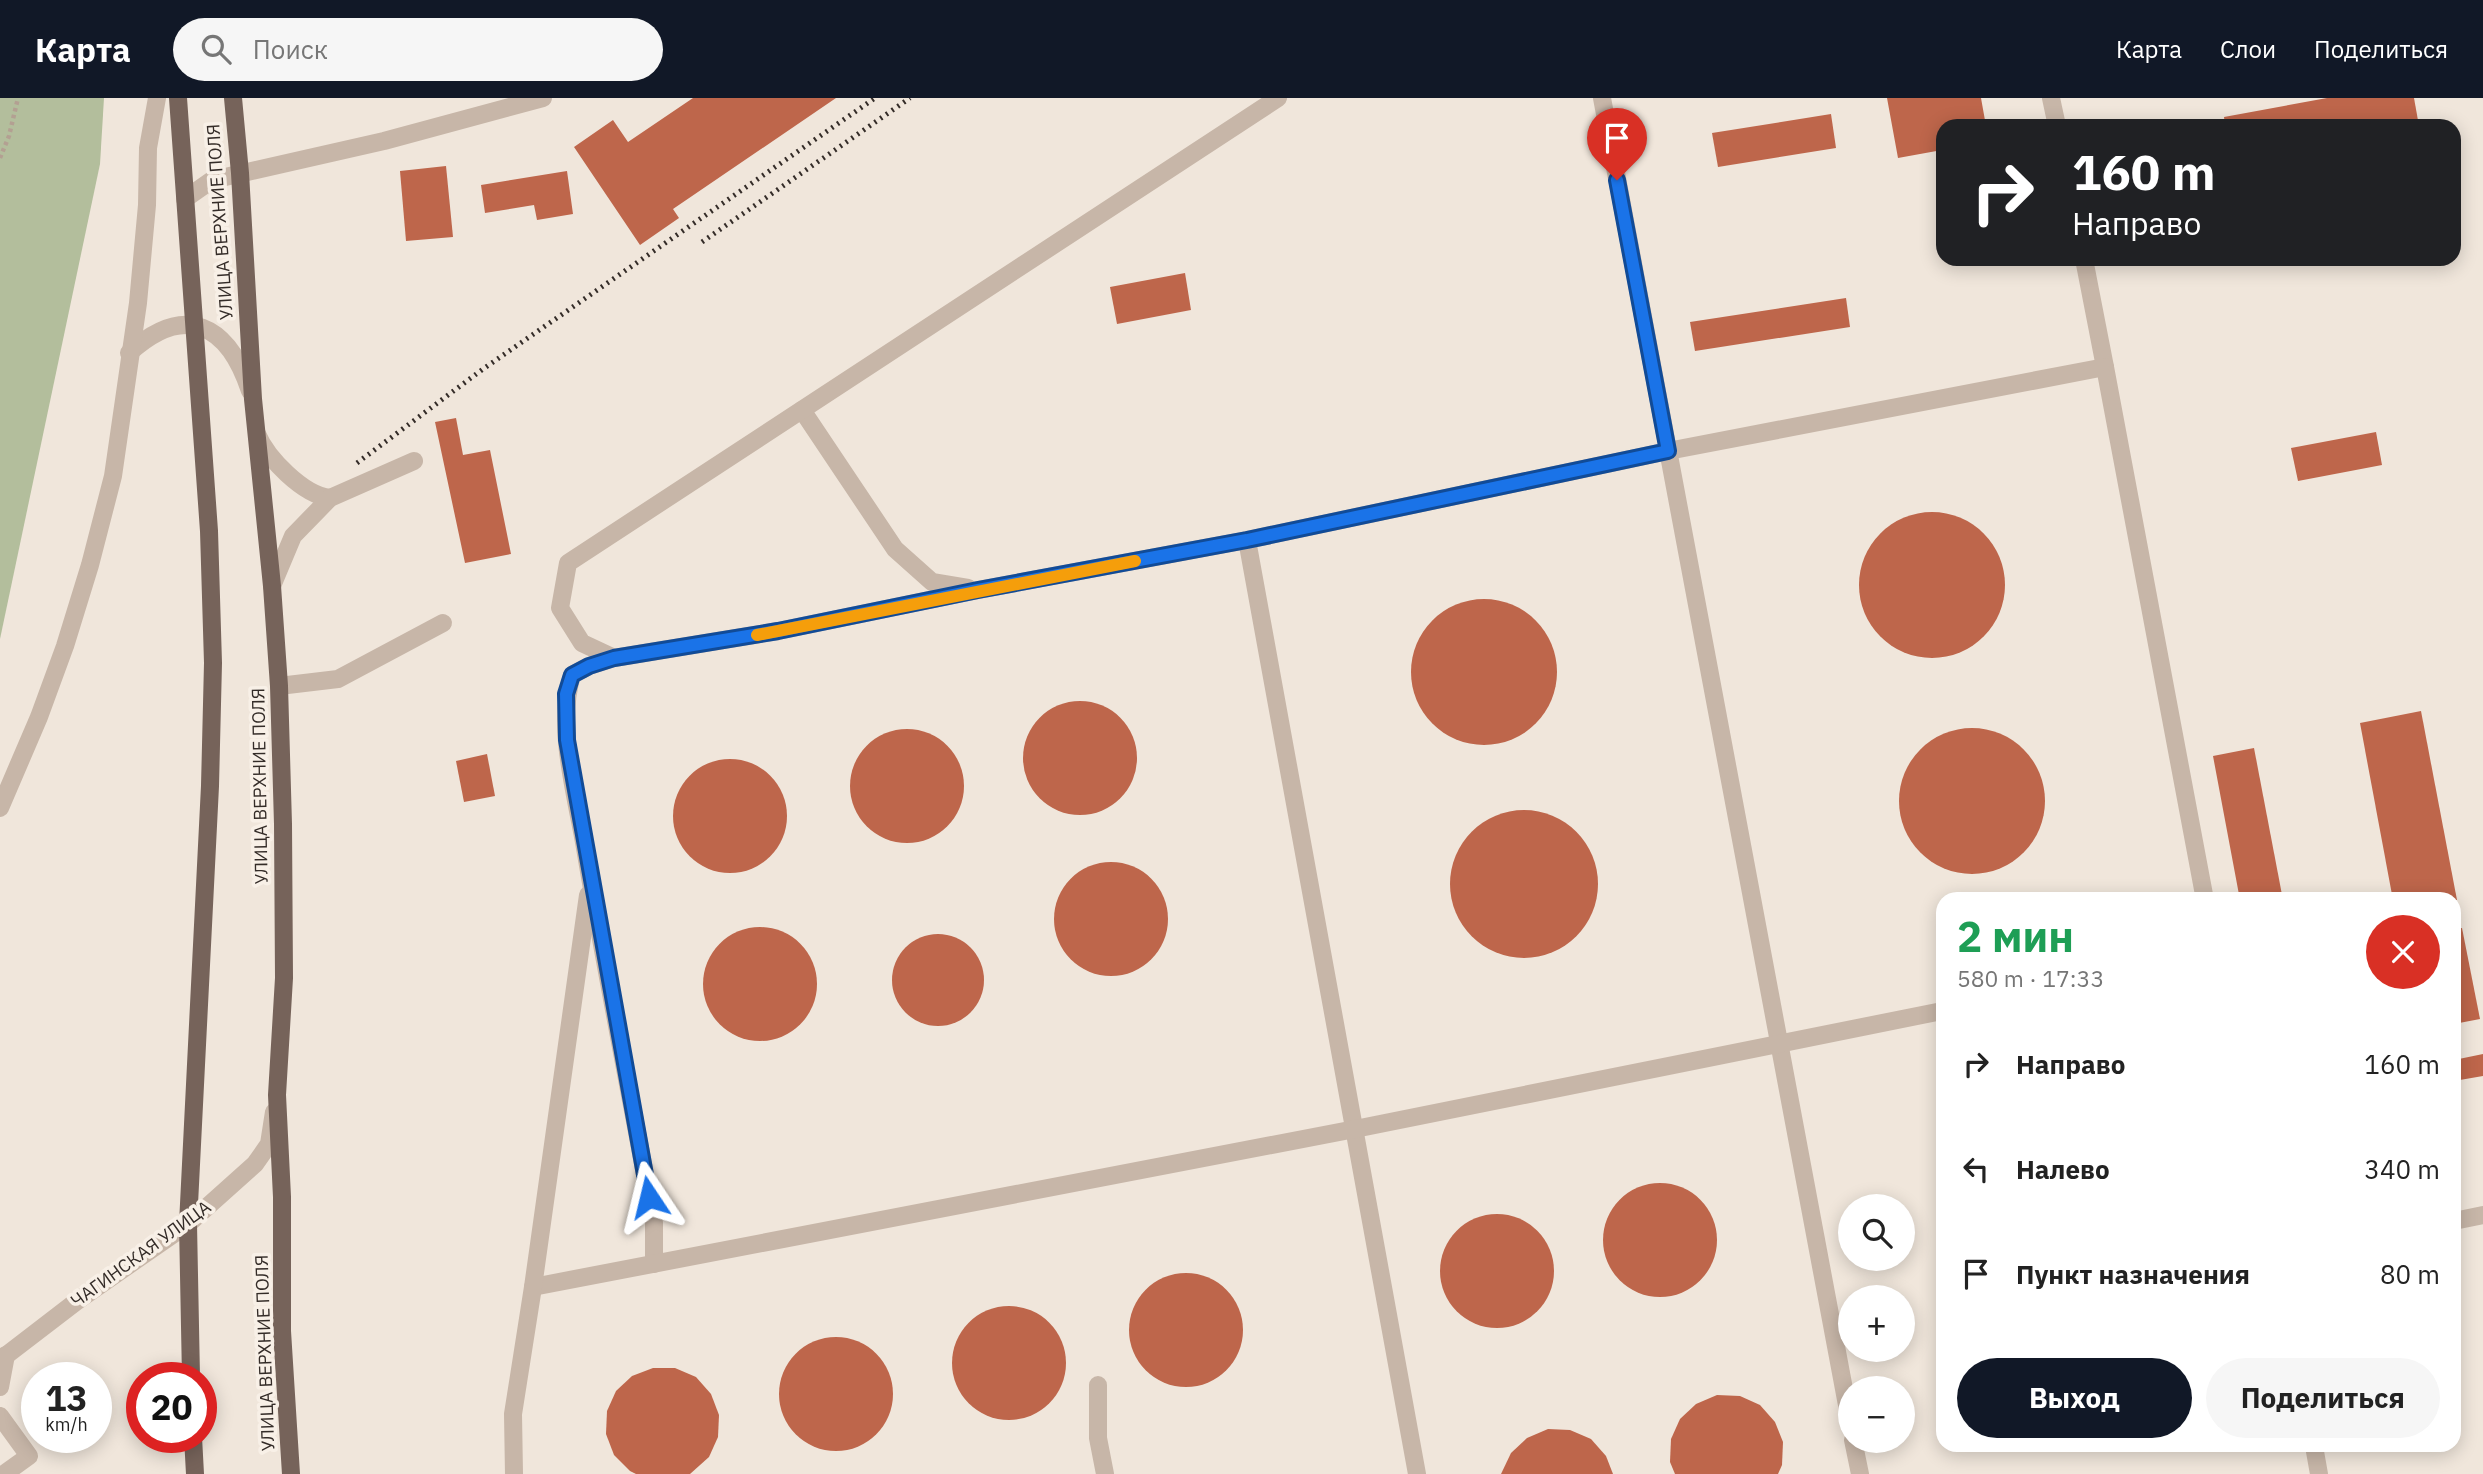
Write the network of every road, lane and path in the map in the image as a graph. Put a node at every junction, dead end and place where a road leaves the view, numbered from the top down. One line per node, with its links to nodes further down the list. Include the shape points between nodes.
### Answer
1 (18, 98): 10 (path)
2 (157, 98): 15 (street, via 148,148 147,205)
3 (178, 98): 12 (main road, УЛИЦА ВЕРХНИЕ ПОЛЯ)
4 (233, 98): 11 (main road, УЛИЦА ВЕРХНИЕ ПОЛЯ)
5 (543, 98): 11 (street, via 384,141)
6 (1278, 98): 18 (street)
7 (1602, 98): 20 (street)
8 (2051, 98): 9 (street)
9 (2056, 119)
10 (0, 158)
11 (240, 173): 12 (street, via 212,180); 17 (main road, УЛИЦА ВЕРХНИЕ ПОЛЯ)
12 (186, 199): 14 (main road, УЛИЦА ВЕРХНИЕ ПОЛЯ)
13 (2085, 266): 16 (street)
14 (195, 326): 15 (street, via 163,329); 17 (street, via 212,331 227,345 244,372); 38 (main road, УЛИЦА ВЕРХНИЕ ПОЛЯ, via 213,663)
15 (130, 354): 29 (street, via 113,476 90,565 39,717)
16 (2105, 367): 20 (street); 31 (street)
17 (253, 399): 19 (main road, УЛИЦА ВЕРХНИЕ ПОЛЯ)
18 (802, 410): 25 (street, via 895,549 932,582); 27 (street, via 568,563 560,608 582,643)
19 (257, 434): 22 (street, via 292,479); 24 (main road, УЛИЦА ВЕРХНИЕ ПОЛЯ)
20 (1668, 451): 23 (street); 33 (street)
21 (414, 461): 22 (street)
22 (330, 498): 24 (street, via 293,536)
23 (1247, 540): 25 (street); 35 (street)
24 (272, 586): 28 (main road, УЛИЦА ВЕРХНИЕ ПОЛЯ)
25 (978, 590): 27 (street, via 778,631)
26 (443, 623): 28 (street, via 338,679)
27 (614, 658): 30 (street, via 572,675 566,694 567,740)
28 (279, 686): 34 (main road, УЛИЦА ВЕРХНИЕ ПОЛЯ, via 284,978)
29 (0, 808)
30 (590, 878): 39 (street, via 654,1223); 40 (street)
31 (2203, 892)
32 (1936, 1012): 33 (street)
33 (1779, 1042): 35 (street); 43 (street)
34 (277, 1095): 38 (street, ЧАГИНСКАЯ УЛИЦА, via 269,1144 255,1164); 52 (main road, УЛИЦА ВЕРХНИЕ ПОЛЯ, via 282,1331)
35 (1355, 1129): 39 (street); 55 (street)
36 (2483, 1215): 37 (street)
37 (2461, 1220)
38 (188, 1224): 41 (street, ЧАГИНСКАЯ УЛИЦА); 42 (main road, УЛИЦА ВЕРХНИЕ ПОЛЯ)
39 (654, 1264): 40 (street)
40 (533, 1287): 53 (street, via 513,1414)
41 (3, 1357): 45 (street)
42 (191, 1362)
43 (1842, 1376)
44 (1098, 1385): 54 (street, via 1098,1438)
45 (0, 1387)
46 (0, 1416): 50 (street, via 29,1456)
47 (2315, 1452): 57 (street)
48 (194, 1453): 51 (main road)
49 (1856, 1453): 56 (street)
50 (4, 1474)
51 (195, 1474)
52 (291, 1474)
53 (514, 1474)
54 (1105, 1474)
55 (1417, 1474)
56 (1860, 1474)
57 (2319, 1474)

